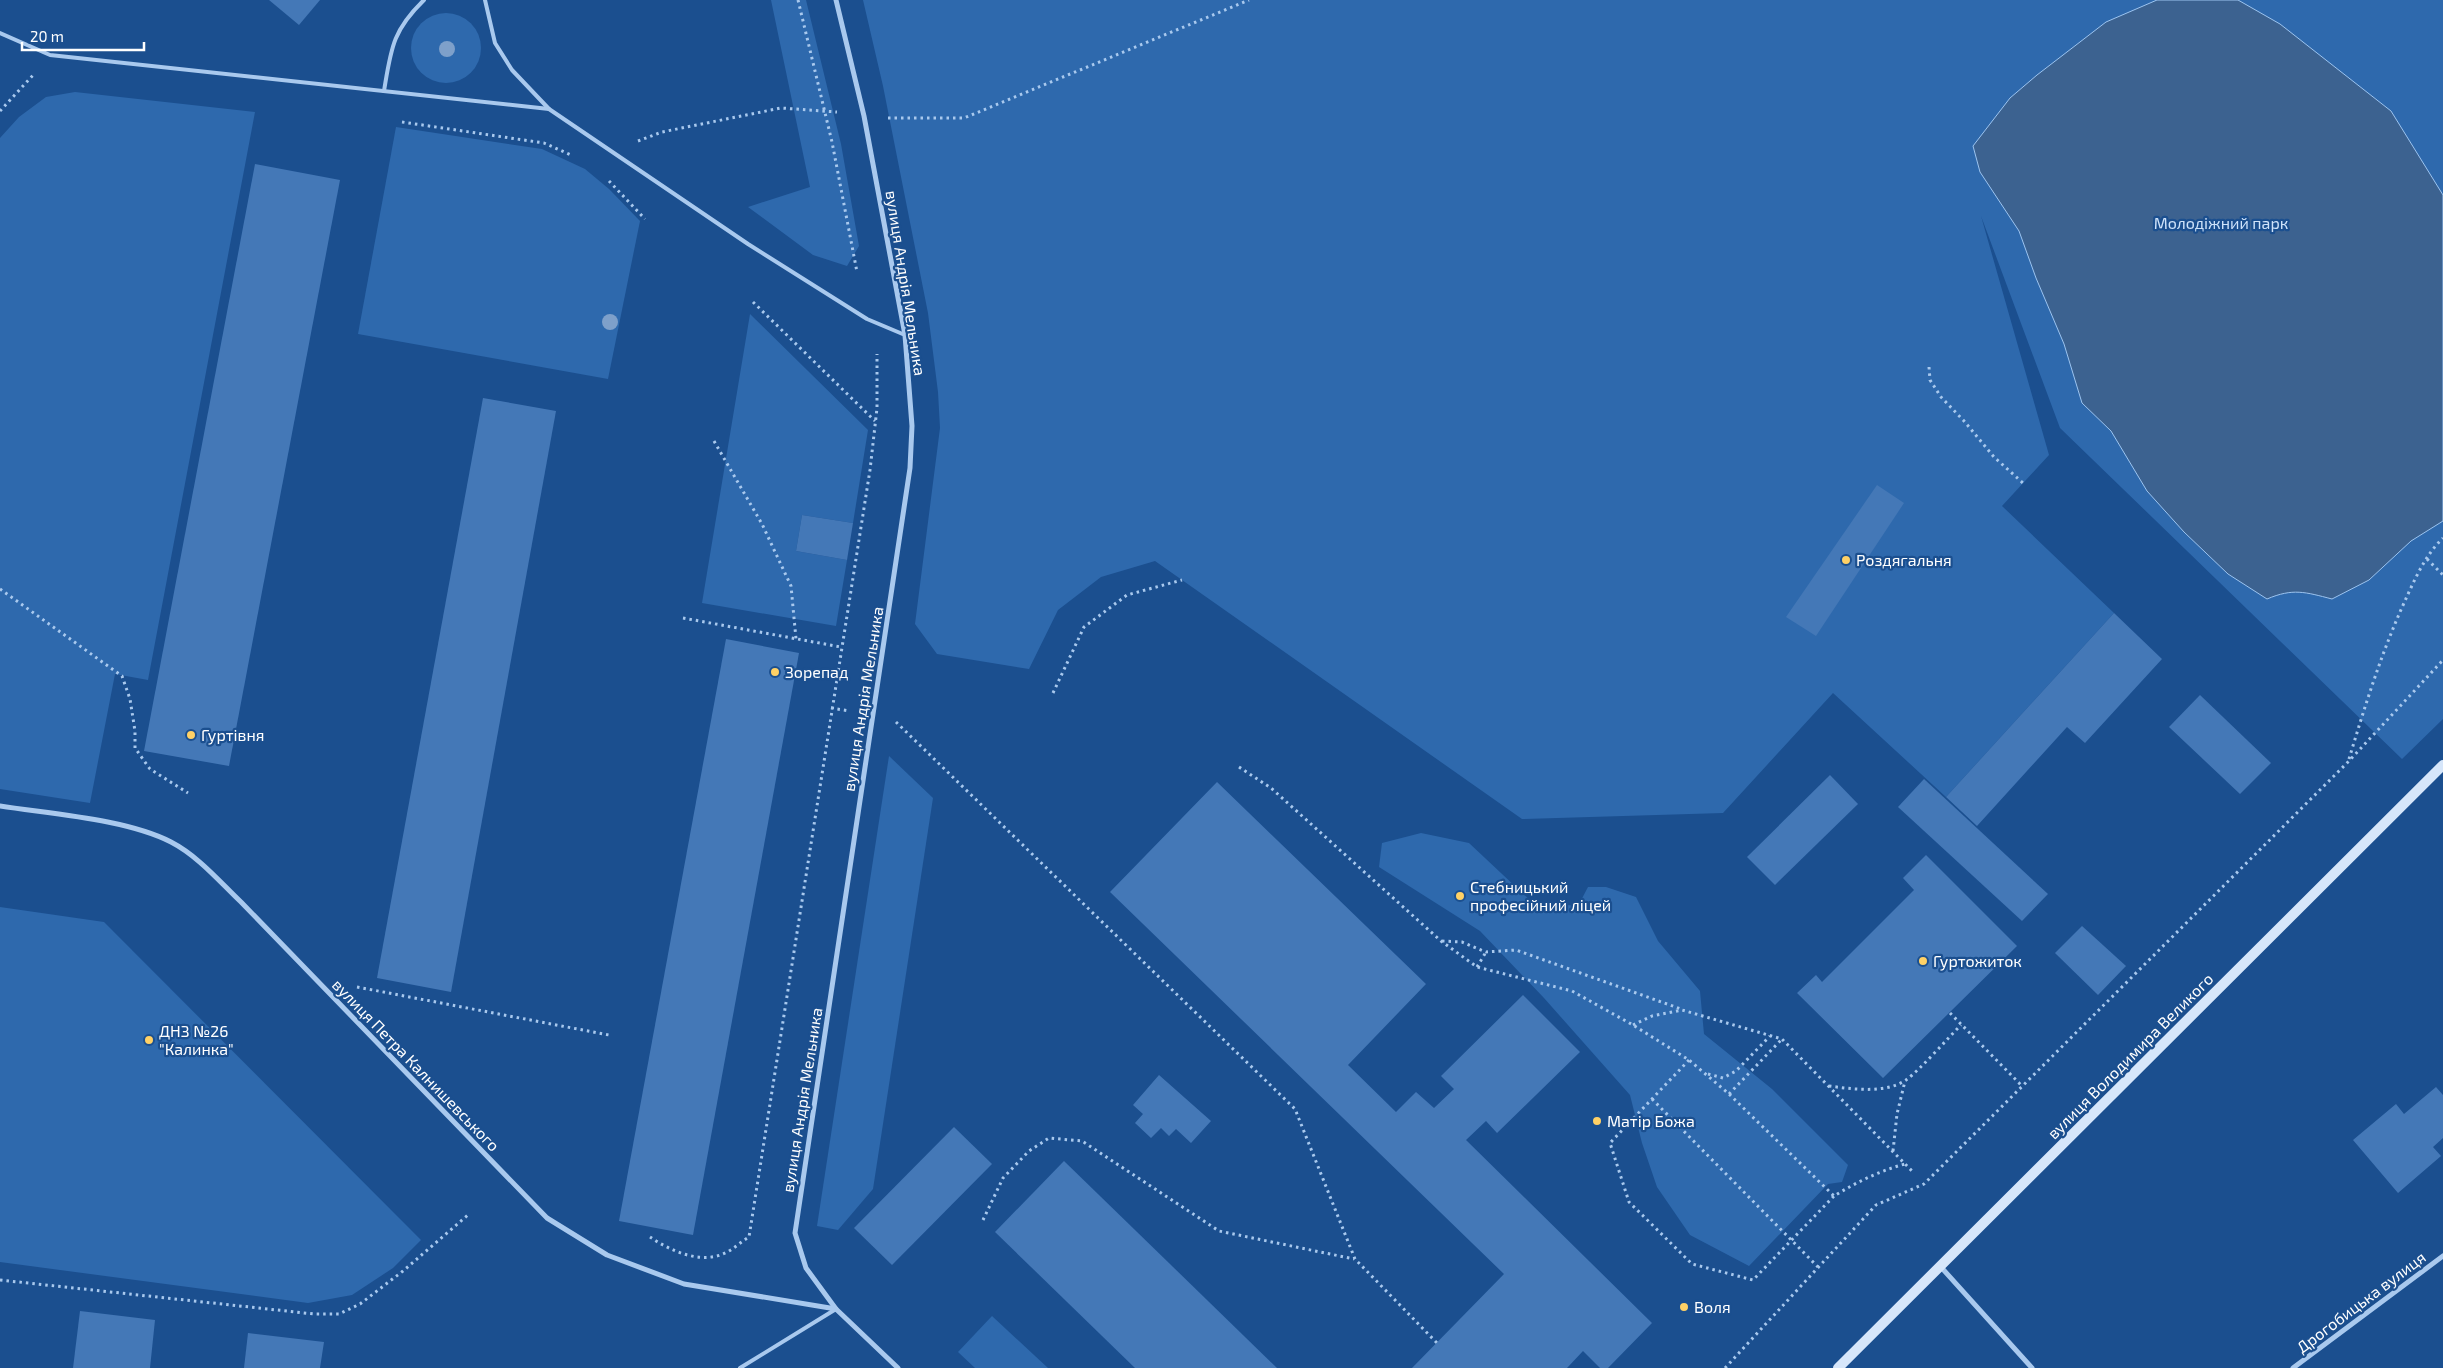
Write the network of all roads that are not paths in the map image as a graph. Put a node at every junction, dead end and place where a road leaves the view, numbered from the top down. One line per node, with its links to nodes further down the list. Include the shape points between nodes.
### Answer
1 (424, 0): 5 (lane, via 406,17 391,47)
2 (485, 0): 6 (lane, via 495,43 512,70)
3 (836, 0): 7 (street, вулиця Андрія Мельника, via 864,116)
4 (0, 32): 5 (lane, via 50,55)
5 (384, 91): 6 (lane)
6 (549, 109): 7 (lane, via 748,244 867,319)
7 (905, 335): 12 (street, вулиця Андрія Мельника, via 912,426 910,468 795,1233 806,1268)
8 (2443, 765): 11 (street, вулиця Володимира Великого)
9 (0, 806): 12 (street, вулиця Петра Калнишевського, via 139,828 172,842 196,859 547,1218 607,1255 684,1284)
10 (2443, 1256): 17 (street, Дрогобицька вулиця)
11 (1940, 1266): 15 (street, вулиця Володимира Великого); 16 (street)
12 (836, 1309): 13 (lane); 14 (street, вулиця Андрія Мельника)
13 (740, 1368)
14 (898, 1368)
15 (1838, 1368)
16 (2032, 1368)
17 (2293, 1368)

